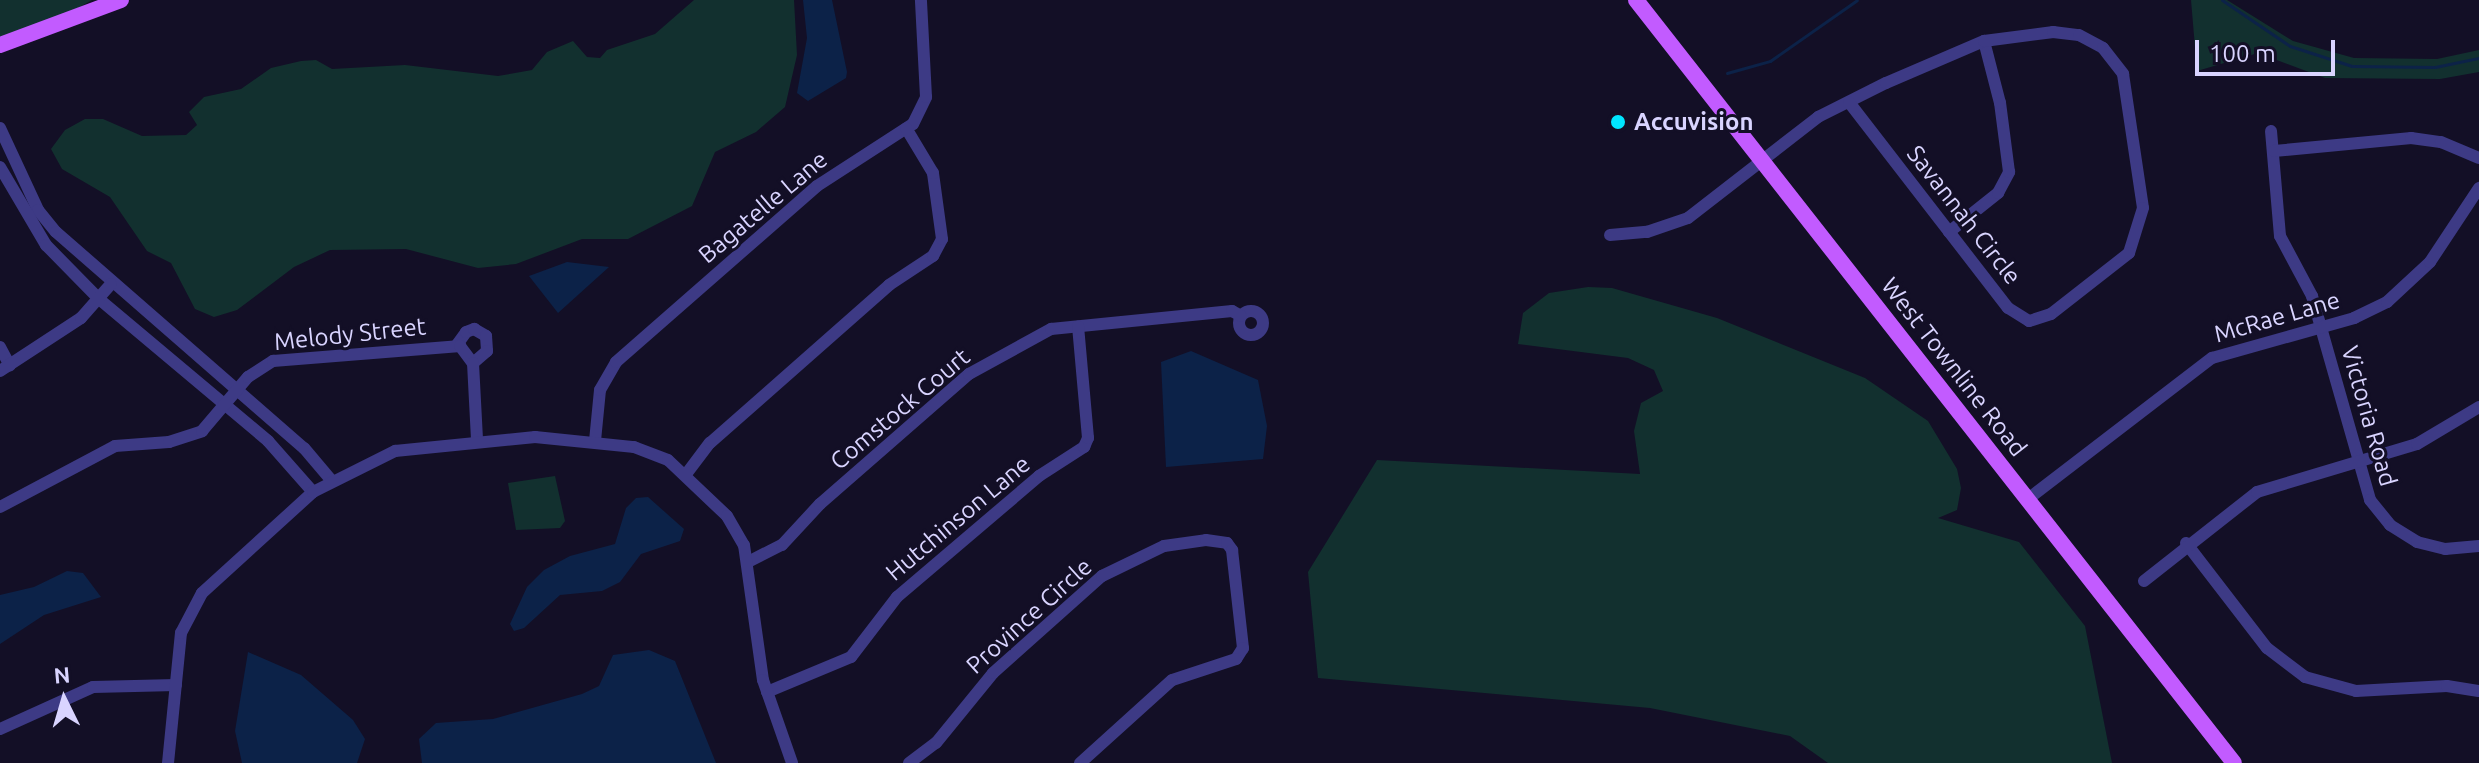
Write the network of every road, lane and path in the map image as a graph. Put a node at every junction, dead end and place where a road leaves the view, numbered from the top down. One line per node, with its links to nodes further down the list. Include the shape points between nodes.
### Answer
1 (121, 0): 5 (main road)
2 (921, 0): 8 (street, Bagatelle Lane, via 926,97)
3 (1636, 0): 12 (main road, West Townline Road)
4 (1984, 41): 6 (street, Savannah Circle); 15 (street, via 2000,103 2009,172 1998,193); 15 (street, Savannah Circle, via 2053,32 2079,35 2103,48 2123,74 2133,118 2143,208 2140,231 2129,253 2051,314 2029,321 2008,308)
5 (0, 45)
6 (1849, 102): 12 (street, Savannah Circle, via 1818,117); 15 (street, Savannah Circle)
7 (0, 128): 17 (street, via 38,210)
8 (906, 128): 30 (street, Bagatelle Lane, via 817,186 616,362 600,390); 32 (street, via 933,173 942,239 933,256 889,285 710,443)
9 (2271, 131): 10 (street, Victoria Road)
10 (2274, 151): 11 (street, via 2411,138 2441,142); 21 (street, Victoria Road, via 2280,236)
11 (2479, 158)
12 (1762, 161): 16 (street, Savannah Circle, via 1688,218 1647,232); 35 (main road, West Townline Road)
13 (0, 167): 18 (street, via 46,245)
14 (2479, 188): 21 (street, McRae Lane, via 2414,280 2372,310)
15 (1949, 232)
16 (1610, 235)
17 (111, 284): 18 (street); 26 (street)
18 (99, 299): 25 (street, via 81,318); 27 (street)
19 (1241, 316): 20 (street, Comstock Court, via 1232,311)
20 (1078, 326): 39 (street, Comstock Court, via 1051,329 969,374 820,504 782,545); 43 (street, Hutchinson Lane, via 1088,438 1084,447 1039,476 897,597 851,657)
21 (2321, 327): 31 (street, Victoria Road); 35 (street, McRae Lane, via 2212,358)
22 (456, 346): 24 (street, Melody Street); 24 (street, via 466,332 486,336 487,351); 26 (street, Melody Street, via 273,361 248,377)
23 (0, 347): 25 (street)
24 (473, 363): 29 (street)
25 (5, 369)
26 (238, 391): 27 (street, Melody Street); 33 (street, via 304,448)
27 (228, 405): 34 (street); 36 (street, Melody Street, via 202,431 169,442 115,446)
28 (2479, 407): 31 (street, via 2417,444)
29 (477, 440): 30 (street); 33 (street, via 395,451)
30 (595, 441): 32 (street, via 634,447)
31 (2357, 464): 37 (street, via 2257,492); 38 (street, Victoria Road, via 2370,500 2404,536 2445,549)
32 (687, 473): 39 (street, via 727,516)
33 (332, 481): 34 (street)
34 (313, 492): 41 (street, via 202,593 181,633)
35 (2028, 499): 49 (main road, West Townline Road)
36 (0, 507)
37 (2186, 543): 40 (street); 42 (street, via 2267,648 2305,677 2356,691 2447,686)
38 (2479, 546)
39 (748, 562): 43 (street)
40 (2144, 581)
41 (176, 685): 44 (street, via 93,687); 45 (street)
42 (2479, 691)
43 (767, 692): 46 (street)
44 (0, 729)
45 (168, 763)
46 (792, 763)
47 (909, 763): 48 (street, Province Circle, via 936,743 994,671 1102,576 1164,546 1227,543 1243,648 1236,659 1172,680)
48 (1080, 763)
49 (2234, 763)

